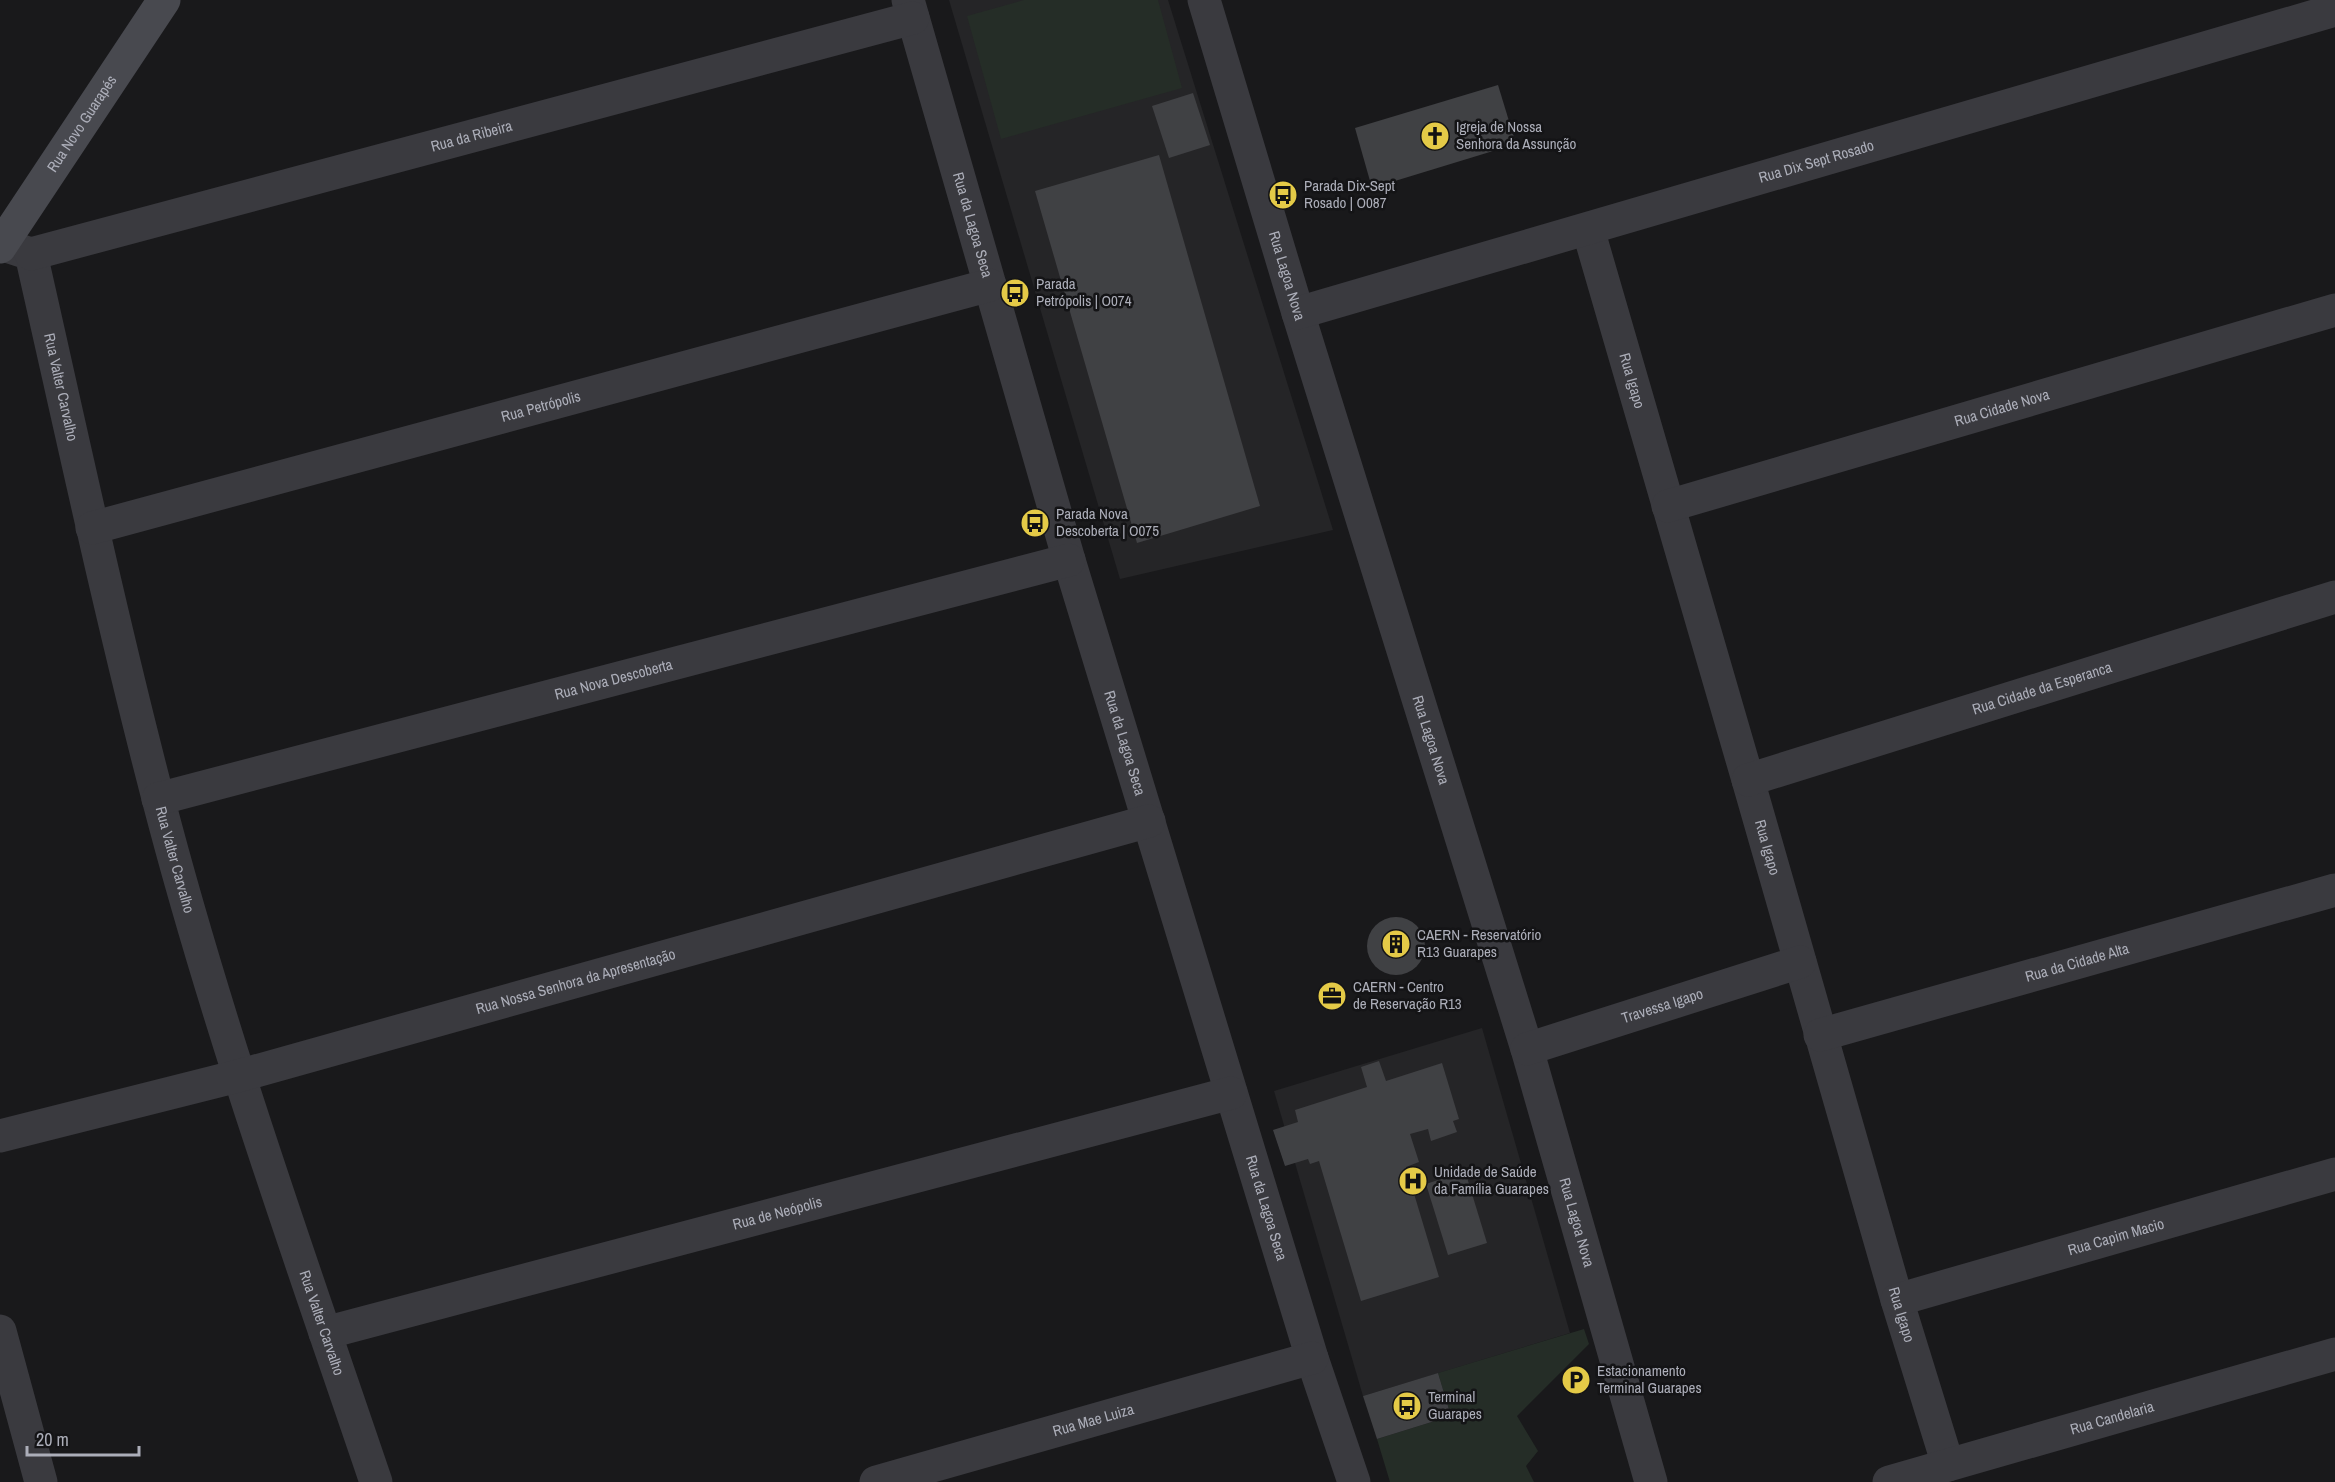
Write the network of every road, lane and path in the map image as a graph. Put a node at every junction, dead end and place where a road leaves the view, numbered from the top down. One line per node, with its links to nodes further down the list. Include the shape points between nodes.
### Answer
1 (164, 0): 6 (main road, Rua Novo Guarapés)
2 (1204, 0): 9 (street, Rua Lagoa Nova)
3 (910, 9): 6 (street, Rua da Ribeira); 7 (street, Rua da Lagoa Seca)
4 (2335, 10): 5 (street, Rua Dix Sept Rosado)
5 (1588, 229): 9 (street, Rua Dix Sept Rosado); 10 (street, Rua Igapo)
6 (11, 249): 11 (street, Rua Valter Carvalho)
7 (990, 285): 11 (street, Rua Petrópolis); 12 (street, Rua da Lagoa Seca)
8 (2335, 310): 10 (street, Rua Cidade Nova)
9 (1298, 313): 20 (street, Rua Lagoa Nova)
10 (1668, 506): 14 (street, Rua Igapo)
11 (93, 528): 15 (street, Rua Valter Carvalho)
12 (1069, 560): 15 (street, Rua Nova Descoberta); 16 (street, Rua da Lagoa Seca)
13 (2335, 597): 14 (street, Rua Cidade da Esperanca)
14 (1749, 780): 18 (street, Rua Igapo)
15 (158, 799): 21 (street, Rua Valter Carvalho)
16 (1149, 821): 21 (street, Rua Nossa Senhora da Apresentação); 22 (street, Rua da Lagoa Seca)
17 (2335, 890): 19 (street, Rua da Cidade Alta)
18 (1800, 962): 19 (street, Rua Igapo); 20 (street, Travessa Igapo)
19 (1820, 1035): 25 (street, Rua Igapo)
20 (1527, 1050): 35 (street, Rua Lagoa Nova)
21 (238, 1076): 23 (street, Rua Nossa Senhora da Apresentação); 27 (street, Rua Valter Carvalho)
22 (1231, 1093): 27 (street, Rua de Neópolis); 29 (street, Rua da Lagoa Seca)
23 (0, 1136)
24 (2335, 1174): 25 (street, Rua Capim Macio)
25 (1897, 1300): 30 (street, Rua Igapo)
26 (0, 1331): 32 (street)
27 (325, 1333): 33 (street, Rua Valter Carvalho)
28 (2335, 1354): 30 (street, Rua Candelaria)
29 (1312, 1358): 31 (street, Rua Mae Luiza); 34 (street, Rua da Lagoa Seca)
30 (1948, 1465): 36 (street, Rua Candelaria)
31 (882, 1481)
32 (41, 1482)
33 (376, 1482)
34 (1353, 1482)
35 (1651, 1482)
36 (1889, 1482)

